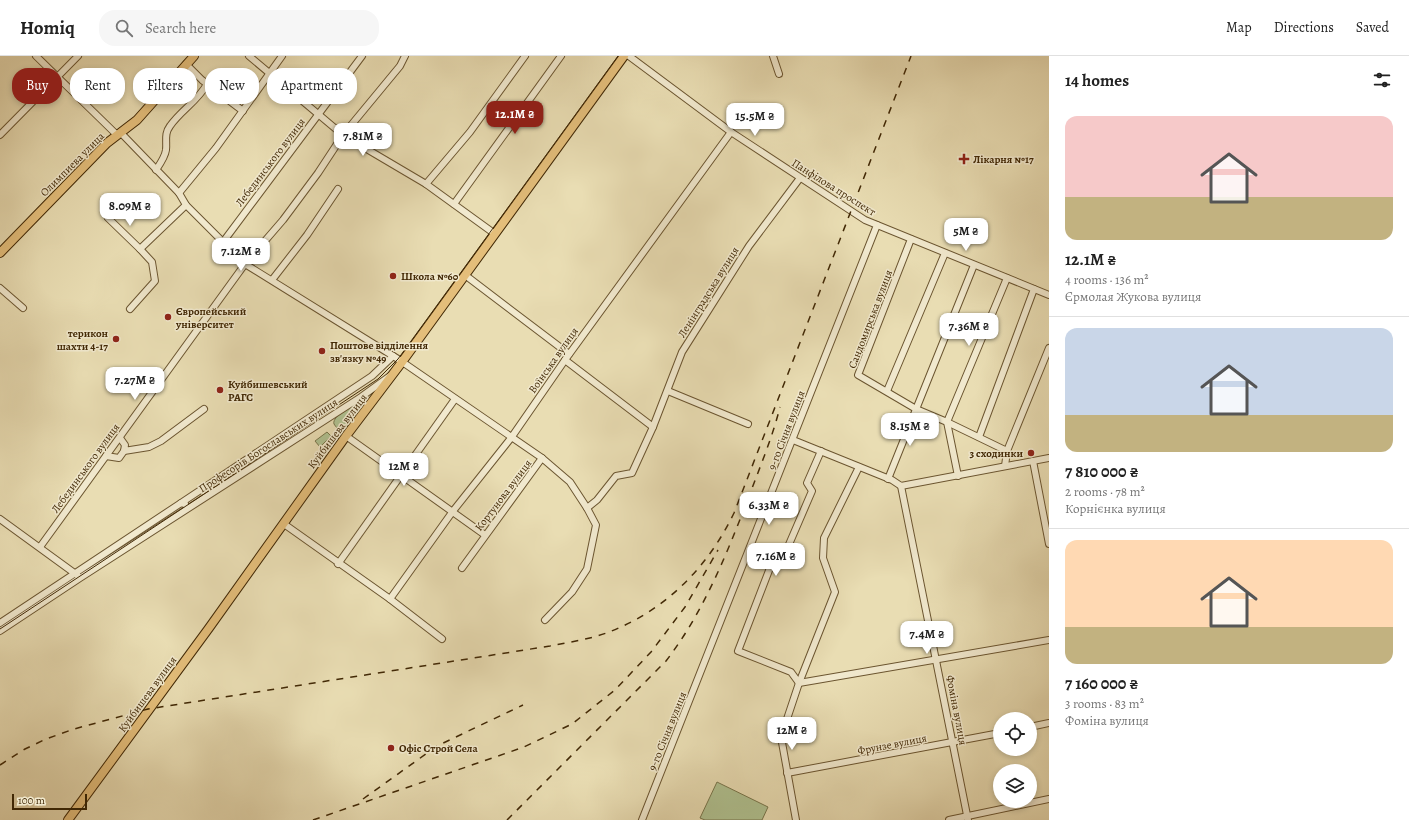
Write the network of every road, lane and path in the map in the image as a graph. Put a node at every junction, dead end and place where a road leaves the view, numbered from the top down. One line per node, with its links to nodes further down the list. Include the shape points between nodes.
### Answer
1 (36, 56): 14 (street)
2 (78, 56): 17 (street)
3 (194, 56): 13 (main road, Олимпиева улица)
4 (249, 56): 16 (street)
5 (282, 56): 15 (street)
6 (362, 56): 27 (street, Лебединського вулиця)
7 (405, 56): 30 (street, Лебединського вулиця, via 400,66)
8 (525, 56): 34 (street, via 470,132)
9 (561, 56): 37 (street)
10 (624, 56): 41 (main road, Куйбишева вулиця)
11 (629, 56): 28 (street, Панфілова проспект)
12 (773, 56): 18 (street)
13 (186, 64): 21 (street); 29 (main road, Олимпиева улица, via 138,120)
14 (48, 68)
15 (274, 68)
16 (267, 71)
17 (62, 72)
18 (779, 74)
19 (267, 77): 26 (street)
20 (62, 82): 29 (street)
21 (205, 82)
22 (205, 87): 32 (street, via 196,100 169,127 166,152)
23 (30, 104): 31 (street)
24 (234, 104): 26 (street)
25 (306, 104): 27 (street)
26 (243, 111): 36 (street)
27 (318, 114): 30 (street); 43 (street, Лебединського вулиця)
28 (731, 132): 33 (street, Панфілова проспект); 58 (street, Воїнська вулиця)
29 (119, 134): 32 (street); 45 (main road, Олимпиева улица)
30 (343, 134): 34 (street); 47 (street, Лебединського вулиця, via 283,220)
31 (0, 135)
32 (156, 170): 36 (street)
33 (800, 178): 40 (street, Панфілова проспект); 63 (street, Ленінградська вулиця, via 749,246 682,352)
34 (426, 184): 37 (street)
35 (338, 189): 51 (street)
36 (179, 193): 38 (street)
37 (454, 204): 41 (street)
38 (186, 205): 43 (street); 44 (street)
39 (108, 218): 44 (street)
40 (877, 225): 42 (street, Панфілова проспект); 75 (street, 9-го Січня вулиця)
41 (495, 234): 49 (main road, Куйбишева вулиця)
42 (911, 239): 46 (street, Панфілова проспект); 64 (street, Сандомирська вулиця, via 858,375)
43 (223, 242): 47 (street)
44 (140, 249): 56 (street, via 152,262 154,281)
45 (0, 253)
46 (945, 253): 48 (street, Панфілова проспект); 64 (street)
47 (245, 264): 51 (street); 73 (street, Лебединського вулиця)
48 (974, 265): 50 (street, Панфілова проспект); 67 (street)
49 (465, 275): 58 (street); 61 (main road, Куйбишева вулиця)
50 (1006, 278): 53 (street, Панфілова проспект); 68 (street)
51 (272, 280): 59 (street)
52 (0, 288): 55 (street)
53 (1034, 290): 54 (street, Панфілова проспект); 72 (street)
54 (1049, 296)
55 (23, 308)
56 (130, 309)
57 (1049, 348): 78 (street)
58 (569, 354): 60 (street, Воїнська вулиця)
59 (393, 356): 61 (street); 89 (street, via 372,376)
60 (565, 360): 70 (street); 74 (street, Воїнська вулиця)
61 (402, 362): 62 (main road, Куйбишева вулиця); 65 (street)
62 (394, 372): 71 (main road, Куйбишева вулиця); 90 (street, Професорів Богославських вулиця, via 361,397)
63 (668, 391): 69 (street); 70 (street, Ленінградська вулиця)
64 (888, 391): 67 (street, Сандомирська вулиця)
65 (455, 399): 74 (street); 85 (street)
66 (204, 409): 76 (street, via 149,447)
67 (916, 409): 68 (street, Сандомирська вулиця); 87 (street)
68 (947, 422): 72 (street, Сандомирська вулиця); 86 (street)
69 (748, 424)
70 (653, 427): 91 (street, Ленінградська вулиця, via 632,473 616,476 597,500)
71 (346, 436): 85 (street); 94 (main road, Куйбишева вулиця)
72 (978, 437): 78 (street, Сандомирська вулиця)
73 (120, 438): 76 (street, via 125,445); 79 (street, Лебединського вулиця)
74 (511, 438): 80 (street); 92 (street, Воїнська вулиця)
75 (793, 440): 77 (street); 117 (street, 9-го Січня вулиця)
76 (124, 451): 79 (street, via 119,458)
77 (821, 451): 84 (street); 108 (street, via 807,483 812,491 784,556 773,560 738,651 791,672)
78 (1007, 451): 83 (street)
79 (106, 456): 97 (street, Лебединського вулиця)
80 (542, 458): 91 (street, Кортунова вулиця, via 570,482); 95 (street, Кортунова вулиця)
81 (1049, 458): 82 (street)
82 (1033, 461): 83 (street); 96 (street)
83 (1005, 466): 86 (street)
84 (859, 467): 87 (street); 108 (street, via 824,538 823,558 835,592)
85 (402, 475): 92 (street); 98 (street)
86 (958, 476): 88 (street)
87 (888, 478): 88 (street)
88 (901, 486): 107 (street, Фоміна вулиця)
89 (181, 503): 90 (street, Професорів Богославських вулиця); 100 (street, Професорів Богославських вулиця)
90 (192, 506): 100 (street, Професорів Богославських вулиця)
91 (587, 508): 102 (street, Кортунова вулиця, via 596,526 587,569 572,592)
92 (453, 511): 95 (street); 101 (street, Воїнська вулиця)
93 (0, 519): 97 (street)
94 (284, 524): 98 (street); 116 (main road, Куйбишева вулиця)
95 (485, 535): 99 (street, Кортунова вулиця)
96 (1049, 544)
97 (40, 547): 100 (street)
98 (338, 564): 101 (street)
99 (462, 568)
100 (77, 576): 103 (street, Професорів Богославських вулиця); 104 (street, Професорів Богославських вулиця)
101 (390, 599): 105 (street)
102 (545, 620)
103 (0, 623)
104 (0, 631)
105 (442, 639)
106 (1049, 640): 107 (street)
107 (937, 660): 108 (street); 112 (street, Фоміна вулиця)
108 (799, 683): 113 (street, via 781,737)
109 (1049, 723): 110 (street)
110 (1037, 726)
111 (993, 734): 112 (street, Фрунзе вулиця)
112 (953, 742): 113 (street, Фрунзе вулиця); 115 (street, Фоміна вулиця)
113 (787, 773): 118 (street)
114 (1049, 800): 115 (street)
115 (967, 818): 119 (street)
116 (68, 820)
117 (642, 820)
118 (796, 820)
119 (949, 820)

